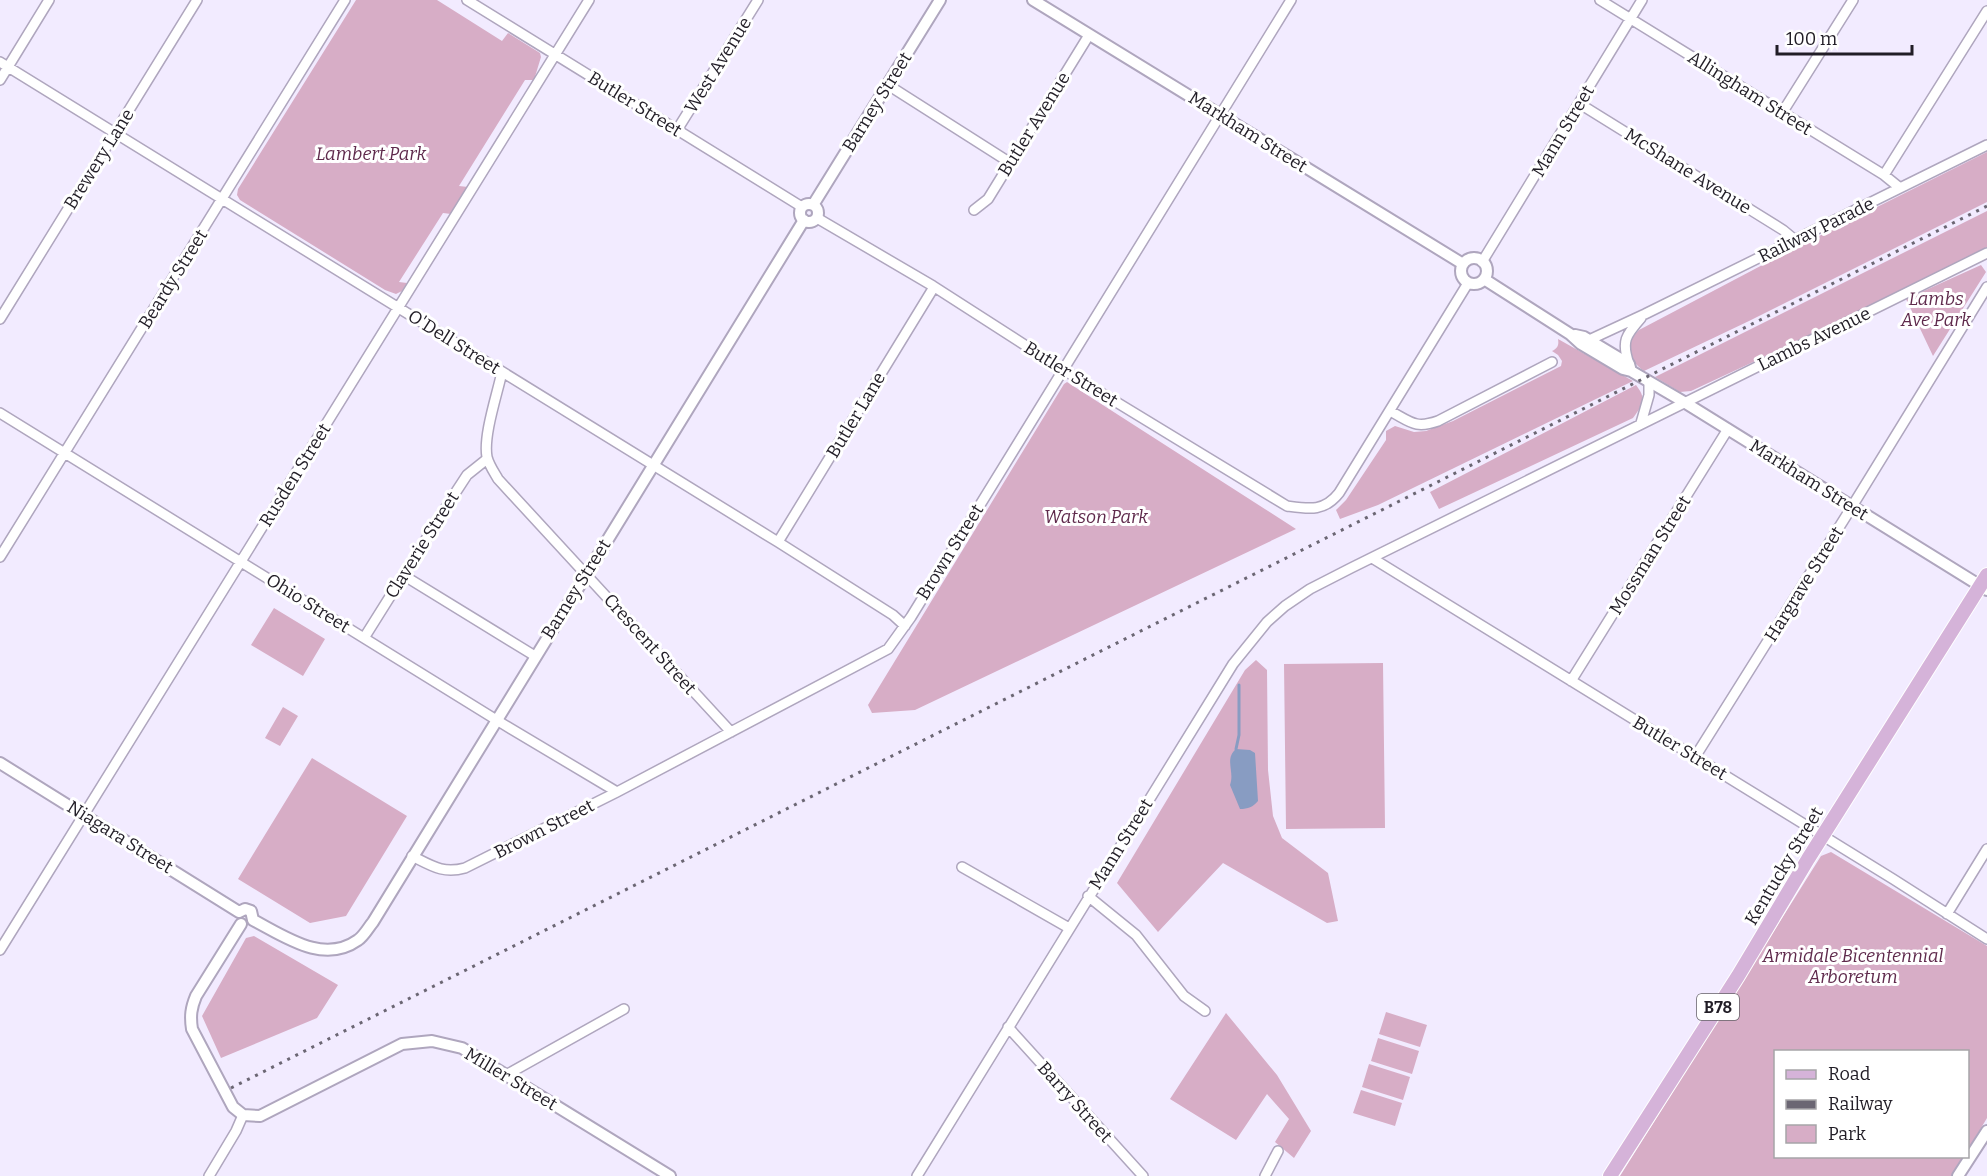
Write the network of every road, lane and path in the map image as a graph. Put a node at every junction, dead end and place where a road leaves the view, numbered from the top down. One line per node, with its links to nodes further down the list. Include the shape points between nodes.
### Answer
1 (49, 0): 17 (street)
2 (197, 0): 24 (street, Brewery Lane)
3 (345, 0): 29 (street, Beardy Street)
4 (467, 0): 16 (street, Butler Street)
5 (590, 0): 16 (street, Rusden Street)
6 (758, 0): 23 (street, West Avenue)
7 (940, 0): 19 (street, Barney Street)
8 (1033, 0): 15 (street, Markham Street)
9 (1291, 0): 22 (street, Brown Street)
10 (1600, 0): 14 (street, Allingham Street)
11 (1642, 0): 14 (street, Mann Street)
12 (1853, 0): 21 (street)
13 (1987, 11): 27 (street)
14 (1630, 19): 20 (street, Mann Street); 21 (street, Allingham Street)
15 (1089, 35): 22 (street, Markham Street); 26 (street, Butler Avenue)
16 (555, 55): 23 (street, Butler Street); 42 (street, Rusden Street)
17 (4, 65): 18 (street); 24 (street, O'Dell Street)
18 (0, 80)
19 (888, 85): 26 (street); 30 (street, Barney Street)
20 (1580, 104): 34 (street, McShane Avenue); 36 (street, Mann Street)
21 (1782, 113): 27 (street, Allingham Street)
22 (1220, 115): 37 (street, Markham Street); 49 (street, Brown Street)
23 (677, 130): 30 (street, Butler Street)
24 (115, 133): 29 (street, O'Dell Street); 44 (street, Brewery Lane)
25 (1987, 145): 28 (street, Railway Parade)
26 (1010, 162): 31 (street, Butler Avenue, via 988,199)
27 (1884, 175): 28 (street, Allingham Street)
28 (1900, 188): 34 (street, Railway Parade)
29 (222, 199): 42 (street, O'Dell Street); 57 (street, Beardy Street)
30 (808, 206): 32 (street, via 818,210); 33 (street, via 801,216)
31 (974, 210)
32 (817, 218): 33 (street); 41 (street, Butler Street)
33 (804, 220): 59 (street, Barney Street)
34 (1795, 240): 43 (street, Railway Parade)
35 (1987, 253): 52 (street, Lambs Avenue)
36 (1482, 262): 37 (street, via 1473,258); 38 (street, via 1486,270)
37 (1463, 264): 39 (street, via 1462,277)
38 (1484, 279): 39 (street); 45 (street, Markham Street)
39 (1467, 283): 53 (street)
40 (1987, 286): 60 (street, Hargrave Street)
41 (934, 287): 49 (street, Butler Street); 61 (street, Butler Lane)
42 (398, 308): 50 (street, O'Dell Street); 64 (street, Rusden Street)
43 (1645, 314): 46 (street, Railway Parade); 48 (street, Railway Parade, via 1626,338 1624,352)
44 (0, 319)
45 (1570, 334): 46 (street, Markham Street); 48 (street, Markham Street, via 1623,369)
46 (1589, 340): 48 (street, Markham Street)
47 (1552, 362): 53 (street, via 1425,426)
48 (1630, 368): 51 (street, Markham Street)
49 (1062, 369): 53 (street, Butler Street, via 1287,506 1311,509 1331,503); 68 (street, Brown Street)
50 (502, 372): 58 (street, via 486,444); 59 (street, O'Dell Street)
51 (1649, 382): 52 (street, Markham Street); 55 (street)
52 (1684, 402): 55 (street, Lambs Avenue); 56 (street, Markham Street)
53 (1390, 411)
54 (0, 413): 57 (street, Ohio Street)
55 (1641, 423): 63 (street, Lambs Avenue)
56 (1728, 429): 60 (street, Markham Street); 71 (street, Mossman Street)
57 (64, 453): 62 (street, Beardy Street); 64 (street, Ohio Street)
58 (487, 459): 65 (street, Crescent Street, via 498,478); 66 (street, Claverie Street, via 467,475)
59 (653, 465): 61 (street, O'Dell Street); 65 (street, Barney Street)
60 (1852, 507): 67 (street, Markham Street); 74 (street, Hargrave Street)
61 (778, 542): 68 (street, O'Dell Street)
62 (0, 557)
63 (1372, 558): 71 (street, Butler Street); 82 (street, Mann Street, via 1310,589 1267,622 1250,641)
64 (241, 562): 69 (street, Ohio Street); 77 (street, Rusden Street)
65 (586, 573): 70 (street, Barney Street); 73 (street, Crescent Street)
66 (403, 575): 69 (street, Claverie Street); 70 (street)
67 (1985, 584): 78 (main road, Kentucky Street / B78)
68 (905, 626): 73 (street, Brown Street, via 888,649)
69 (364, 638): 72 (street, Ohio Street)
70 (535, 656): 72 (street, Barney Street)
71 (1571, 681): 74 (street, Butler Street)
72 (496, 719): 76 (street, Ohio Street); 80 (street, Barney Street)
73 (731, 732): 76 (street, Brown Street)
74 (1695, 757): 78 (street, Butler Street)
75 (0, 763): 77 (street, Niagara Street)
76 (617, 792): 80 (street, Brown Street, via 465,868 452,872 434,868)
77 (84, 814): 83 (street, Niagara Street); 90 (street, Rusden Street)
78 (1823, 836): 84 (street, Butler Street); 104 (main road, Kentucky Street / B78)
79 (1987, 849): 84 (street)
80 (412, 856): 89 (street, Barney Street, via 373,922 358,940)
81 (962, 867): 87 (street)
82 (1088, 896): 87 (street, Mann Street); 92 (street, via 1136,935 1184,996)
83 (239, 912): 85 (street, Niagara Street, via 251,911); 86 (street)
84 (1947, 914): 88 (street, Butler Street)
85 (253, 920): 86 (street, via 248,925); 89 (street, Niagara Street, via 313,949)
86 (241, 924): 95 (street, via 196,996 190,1018 226,1096)
87 (1069, 928): 93 (street, Mann Street)
88 (1987, 939)
89 (340, 948)
90 (0, 950)
91 (624, 1009): 94 (street)
92 (1204, 1011)
93 (1008, 1027): 98 (street, Mann Street); 102 (street, Barry Street)
94 (506, 1075): 95 (street, Miller Street, via 462,1048 417,1041 390,1049 260,1116); 100 (street, Miller Street)
95 (243, 1115): 99 (street)
96 (1987, 1131): 105 (street)
97 (1278, 1151): 103 (street)
98 (920, 1172): 101 (street)
99 (209, 1176)
100 (668, 1176)
101 (931, 1176)
102 (1143, 1176)
103 (1265, 1176)
104 (1610, 1176)
105 (1959, 1176)

